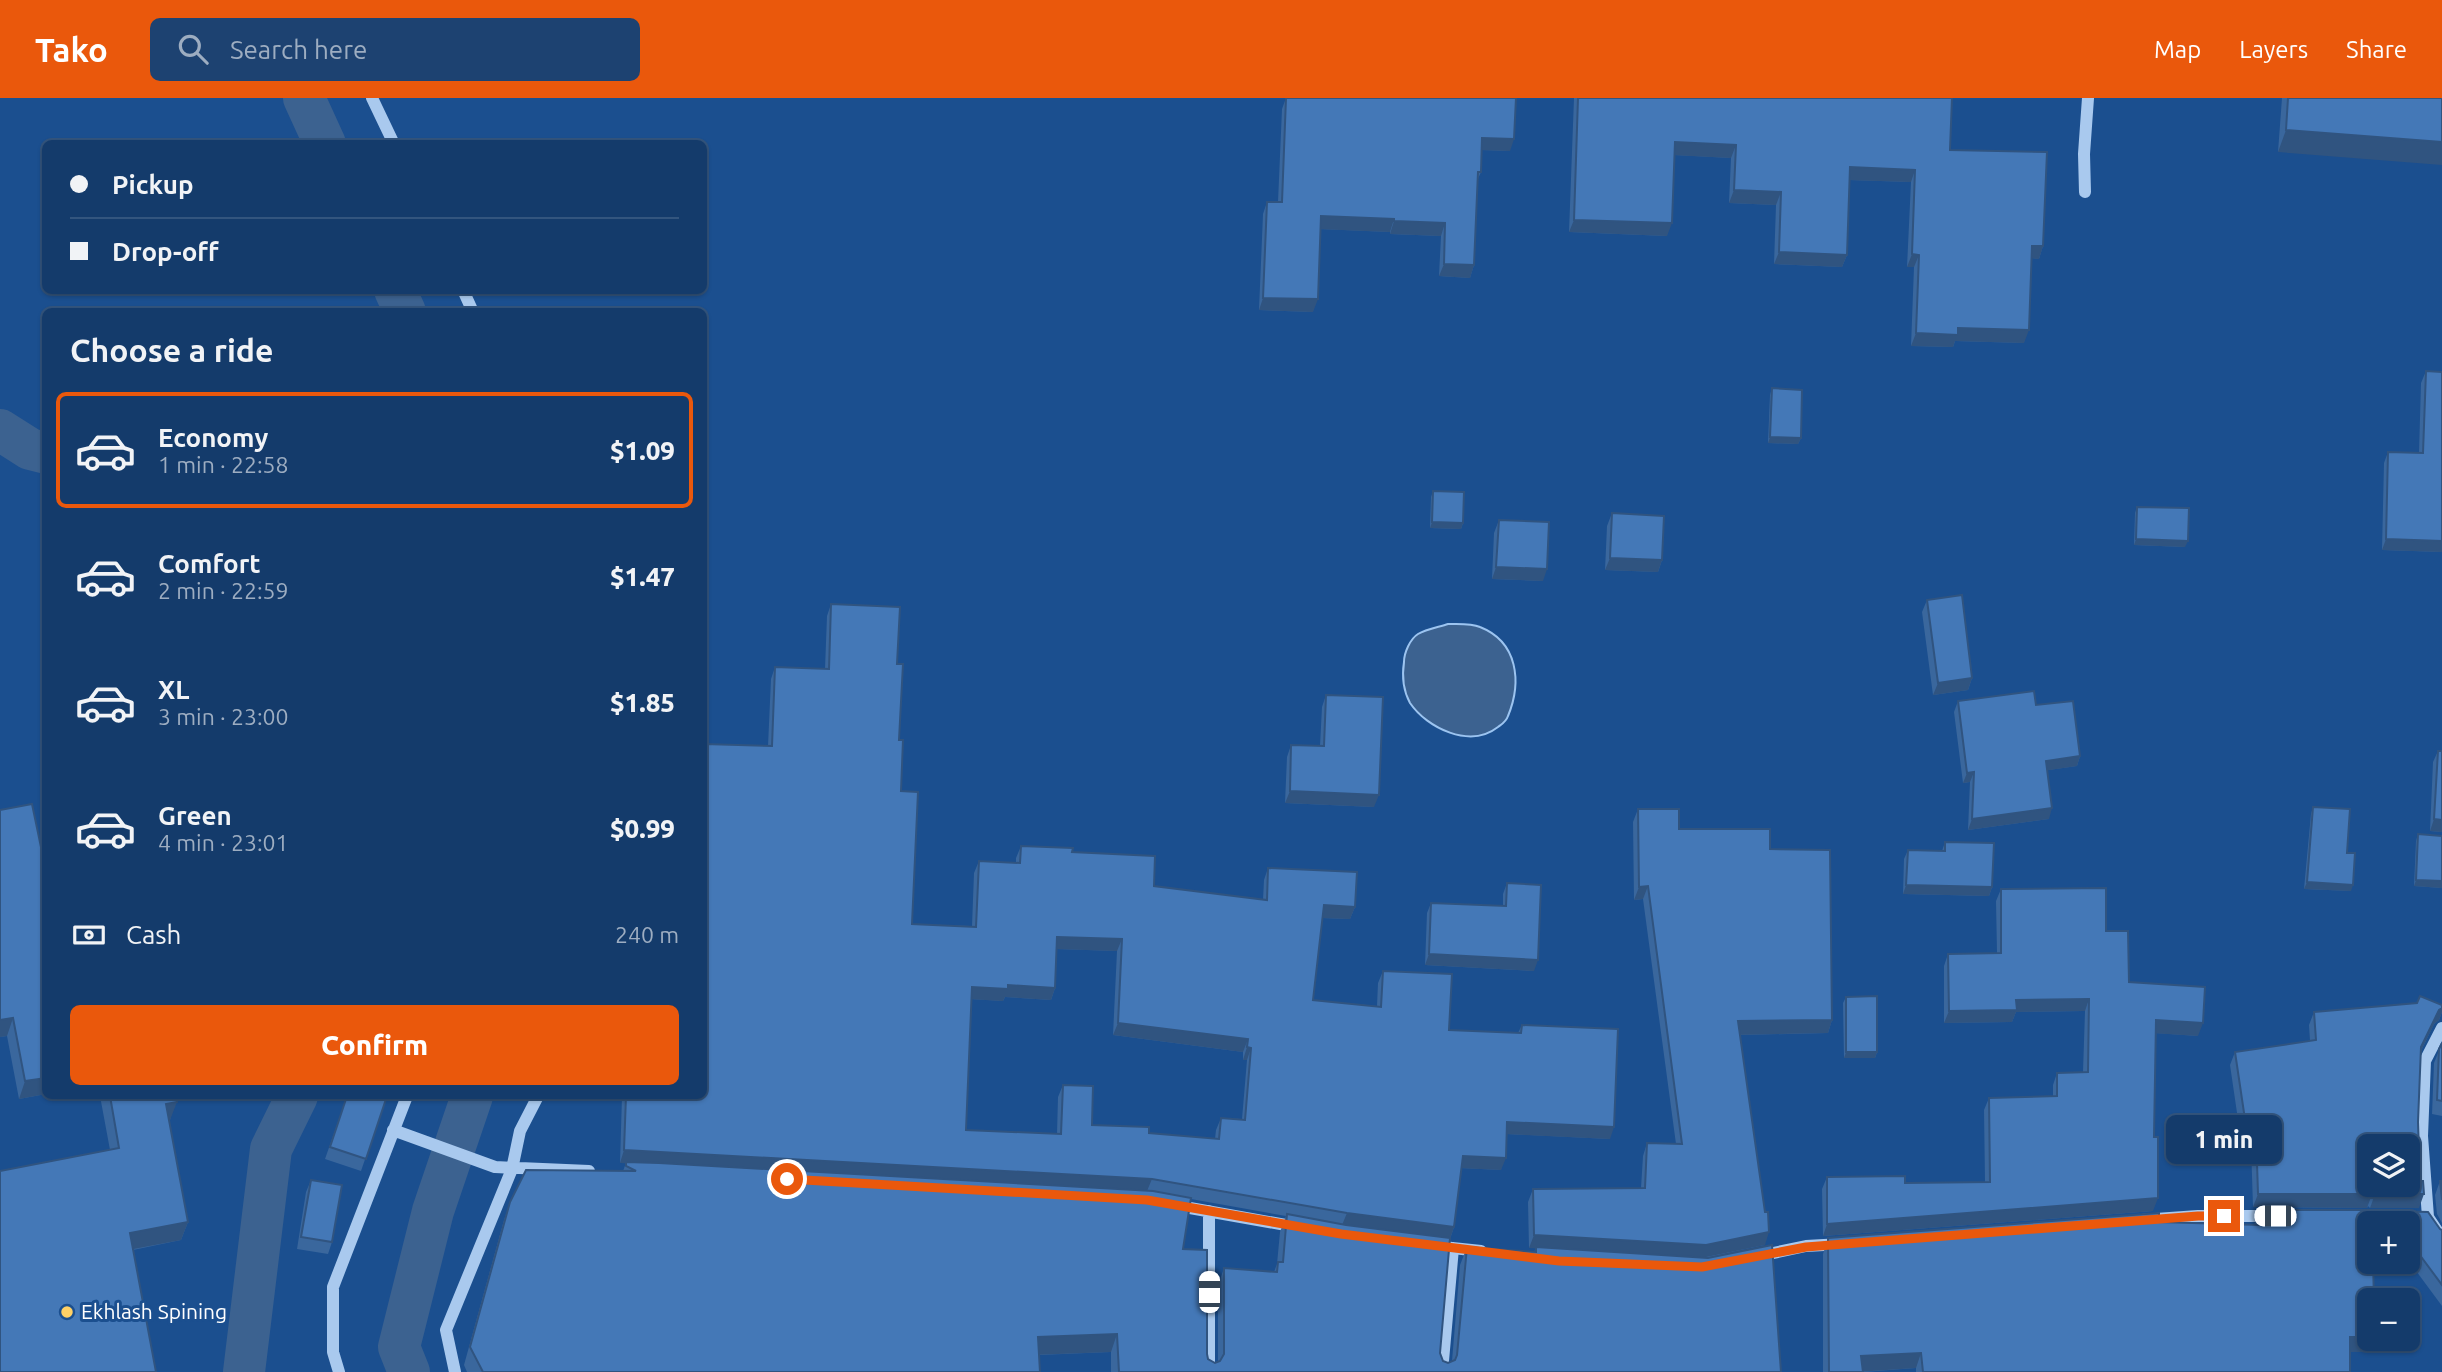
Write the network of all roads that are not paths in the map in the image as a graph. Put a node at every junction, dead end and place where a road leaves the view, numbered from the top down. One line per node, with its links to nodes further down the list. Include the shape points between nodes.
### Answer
1 (372, 98): 3 (street)
2 (2088, 98): 4 (street)
3 (392, 140)
4 (2085, 192)
5 (2442, 1028): 15 (street, via 2425,1061)
6 (406, 1099): 8 (street)
7 (536, 1099): 9 (street, via 520,1131)
8 (393, 1130): 9 (street); 24 (street, via 333,1287 332,1352)
9 (512, 1169): 10 (street); 25 (street, via 446,1329)
10 (602, 1171)
11 (1159, 1202): 12 (street)
12 (1209, 1212): 17 (street); 26 (street)
13 (2279, 1216): 16 (street)
14 (2347, 1216): 15 (street)
15 (2428, 1217): 18 (street)
16 (2131, 1221)
17 (1315, 1230)
18 (2442, 1238)
19 (1860, 1242): 23 (street)
20 (1416, 1244): 21 (street)
21 (1454, 1248): 22 (street); 27 (street)
22 (1493, 1253)
23 (1741, 1259)
24 (339, 1372)
25 (455, 1372)
26 (1209, 1372)
27 (1442, 1372)

